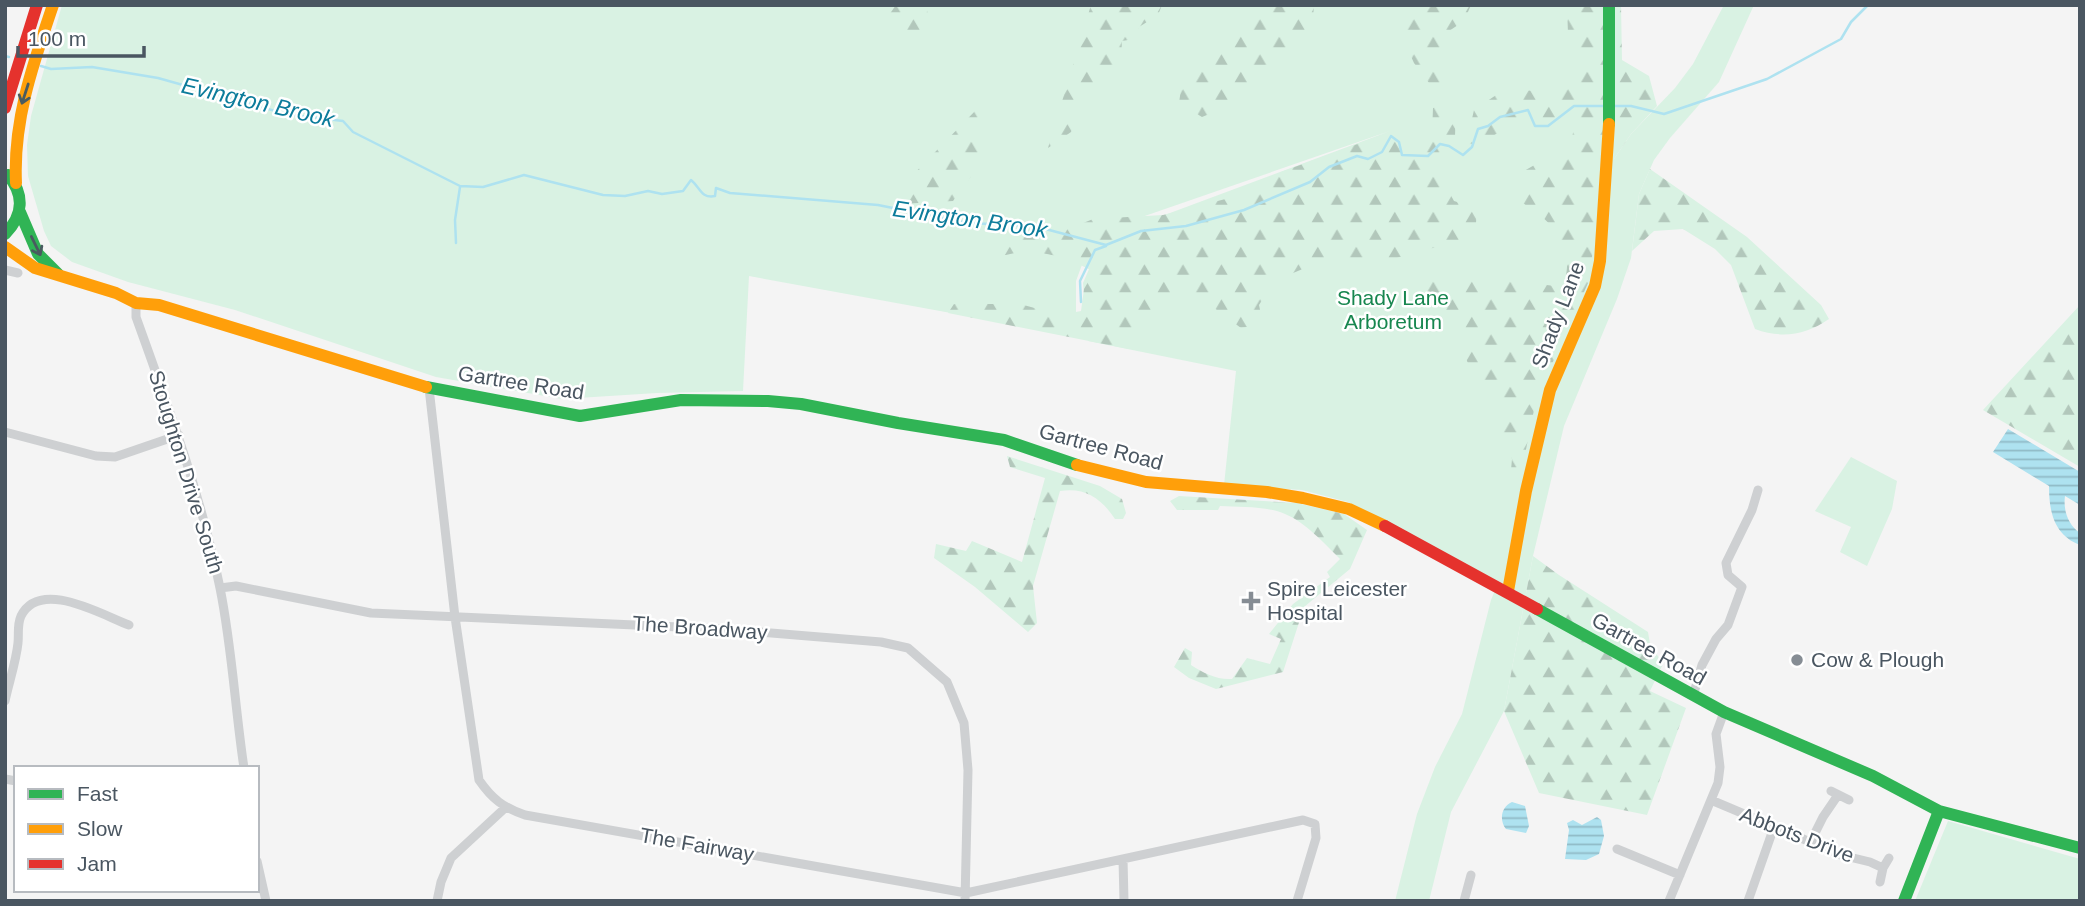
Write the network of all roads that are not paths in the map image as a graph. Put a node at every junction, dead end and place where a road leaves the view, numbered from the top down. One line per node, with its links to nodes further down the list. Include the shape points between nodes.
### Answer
1 (37, 5): 4 (main road)
2 (53, 5): 6 (main road, one-way to 6, via 19,110)
3 (1609, 5): 19 (main road, Shady Lane, via 1608,117 1598,273 1549,390)
4 (5, 108)
5 (5, 173): 6 (main road)
6 (16, 183): 7 (main road)
7 (20, 212): 8 (main road); 12 (main road, one-way to 12, via 38,254)
8 (5, 234)
9 (5, 247): 12 (main road, Gartree Road, via 35,268)
10 (5, 270): 11 (street)
11 (18, 273)
12 (58, 275): 13 (main road, Gartree Road)
13 (136, 303): 14 (main road, Gartree Road, via 159,305); 16 (street, Stoughton Drive South, via 136,317)
14 (429, 388): 19 (main road, Gartree Road, via 580,416 681,400 768,401 1004,440 1146,482 1267,492 1349,509); 20 (street)
15 (5, 432): 16 (street, via 105,457)
16 (179, 435): 18 (street, Stoughton Drive South)
17 (1753, 495): 23 (street, via 1726,563 1728,575 1742,591 1728,625 1702,665)
18 (220, 588): 20 (street, The Broadway, via 236,586 371,613); 26 (street, Stoughton Drive South)
19 (1508, 592): 23 (main road, Gartree Road)
20 (455, 617): 29 (street, via 479,780); 42 (street, The Broadway, via 723,629 908,648 947,682 964,723 968,770)
21 (129, 625): 22 (street, via 64,600 38,600 21,616)
22 (9, 664): 24 (street)
23 (1693, 696): 25 (main road, Gartree Road)
24 (5, 701)
25 (1724, 712): 27 (street, via 1716,734 1720,775); 30 (main road, Gartree Road, via 1873,776)
26 (244, 766)
27 (1711, 800): 31 (street, Abbots Drive); 40 (street)
28 (1849, 800): 33 (street, via 1835,793)
29 (505, 808): 42 (street, The Fairway); 44 (street, via 451,858)
30 (1940, 811): 34 (main road, Gartree Road); 50 (main road)
31 (1774, 827): 33 (street, Abbots Drive); 49 (street)
32 (1622, 839): 40 (street, via 1617,851)
33 (1811, 843): 37 (street, Abbots Drive)
34 (2080, 848)
35 (1889, 858): 37 (street)
36 (1123, 859): 42 (street, The Fairway); 45 (street); 46 (street, The Fairway, via 1303,820 1315,824 1316,838)
37 (1883, 869): 41 (street)
38 (259, 871): 43 (street)
39 (1471, 875): 47 (street)
40 (1680, 875): 48 (street)
41 (1880, 881)
42 (965, 897)
43 (266, 901)
44 (438, 901)
45 (1124, 901)
46 (1297, 901)
47 (1464, 901)
48 (1669, 901)
49 (1748, 901)
50 (1904, 901)

